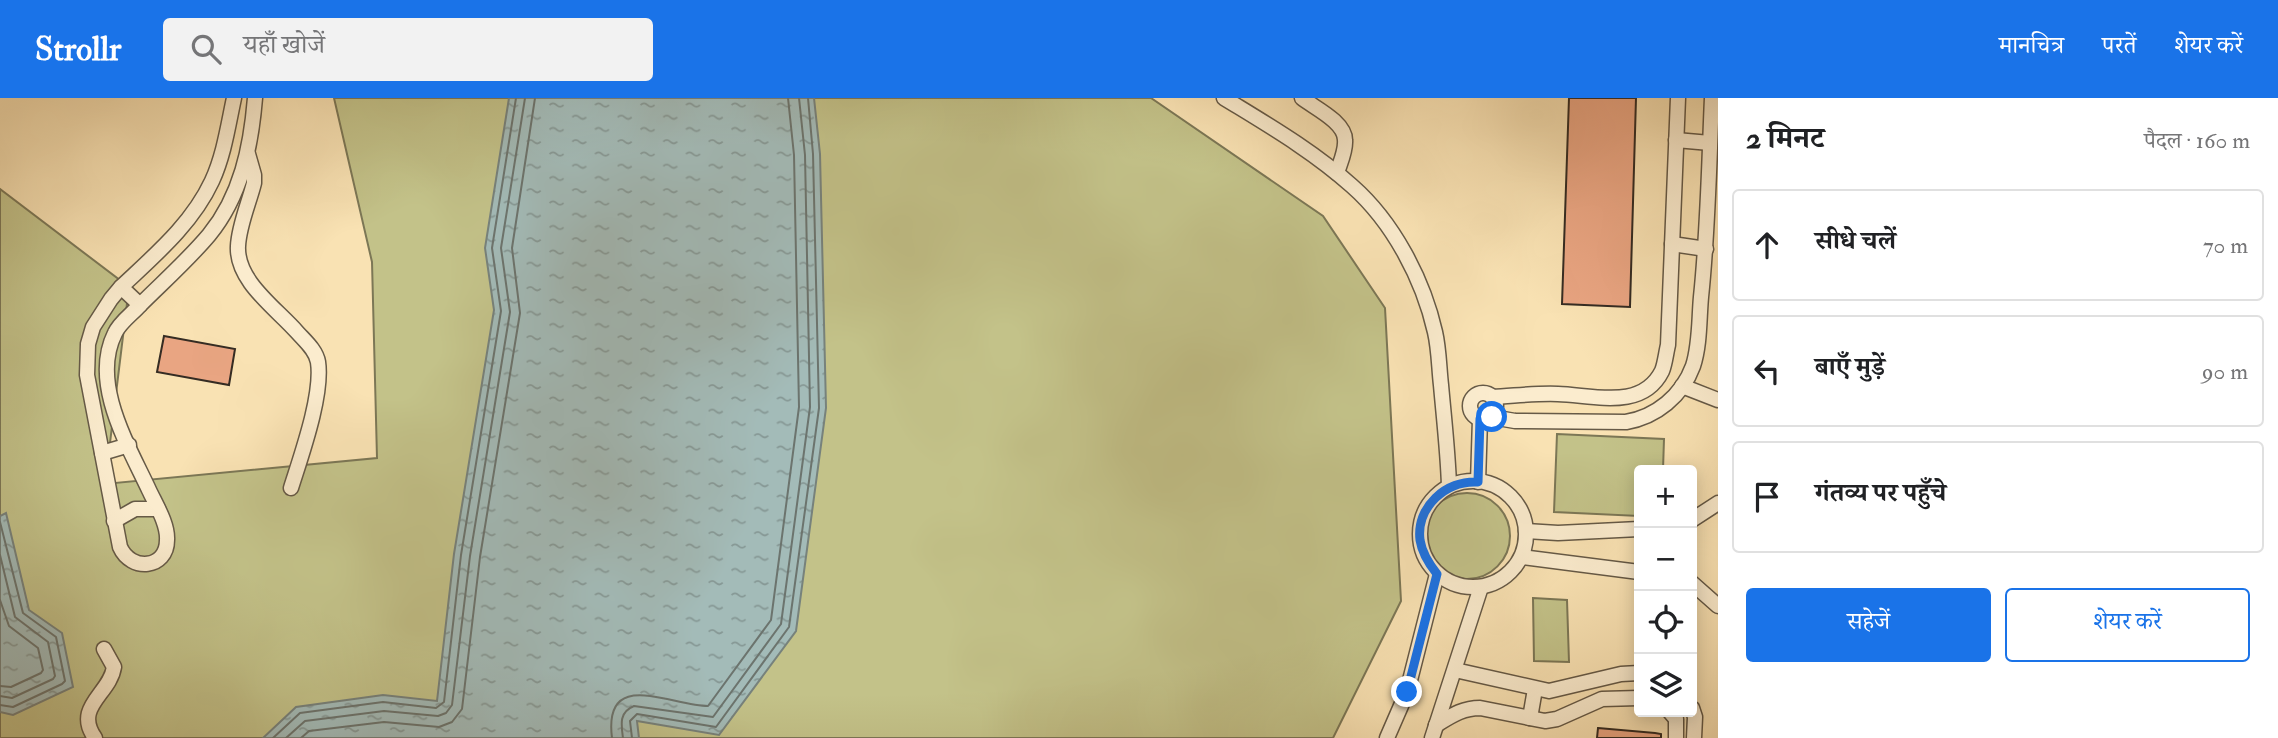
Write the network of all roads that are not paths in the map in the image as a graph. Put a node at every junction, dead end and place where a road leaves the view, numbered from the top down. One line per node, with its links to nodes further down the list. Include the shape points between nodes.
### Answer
1 (234, 98): 15 (street, via 213,180 202,200 181,228)
2 (255, 98): 11 (street)
3 (1224, 98): 8 (street)
4 (1255, 98): 8 (street)
5 (1301, 98): 12 (street, via 1345,133)
6 (1678, 98): 9 (street)
7 (1712, 98): 10 (street)
8 (1242, 109): 12 (street)
9 (1676, 140): 10 (street); 13 (street)
10 (1710, 143): 14 (street)
11 (248, 152): 16 (street, via 227,209); 25 (street, via 254,183 237,250 244,273 310,346 318,362 314,405)
12 (1336, 173): 24 (street, via 1368,201 1390,231 1428,304 1436,335)
13 (1672, 244): 14 (street); 18 (street, via 1668,345 1653,384 1624,398 1555,393)
14 (1706, 249): 17 (street, via 1697,347)
15 (121, 287): 16 (street); 22 (street, via 98,318 88,344 88,375)
16 (140, 305): 21 (street, via 116,329 107,367 109,389)
17 (1682, 386): 19 (street); 20 (street, via 1668,404 1644,419 1626,422)
18 (1492, 397): 20 (street, via 1496,410); 20 (street, via 1479,394 1470,404 1474,416)
19 (1718, 400)
20 (1486, 418): 23 (street)
21 (129, 445): 22 (street); 27 (street)
22 (102, 453): 29 (street)
23 (1478, 482): 24 (street); 31 (street, via 1507,493 1521,510)
24 (1449, 486): 34 (street, via 1432,500 1422,518 1420,540)
25 (291, 488)
26 (1718, 503): 28 (street)
27 (158, 509): 29 (street, via 135,509); 29 (street, via 168,541 162,555 150,564 135,563 123,554)
28 (1697, 517)
29 (114, 521)
30 (1634, 529): 31 (street)
31 (1527, 531): 32 (street)
32 (1521, 557): 33 (street); 35 (street, via 1497,582)
33 (1634, 571)
34 (1437, 574): 35 (street, via 1460,586); 50 (street, via 1407,692)
35 (1481, 587): 39 (street)
36 (1697, 587): 37 (street)
37 (1718, 606)
38 (104, 649): 49 (street, via 114,667 88,716)
39 (1455, 670): 42 (street); 48 (street)
40 (1634, 674): 41 (street)
41 (1615, 676): 42 (street, via 1558,689); 43 (street)
42 (1535, 689): 45 (street)
43 (1617, 697): 44 (street); 45 (street, via 1595,701 1557,719)
44 (1634, 698)
45 (1530, 718): 48 (street, via 1469,708)
46 (1674, 725): 47 (street)
47 (1694, 731)
48 (1434, 732)
49 (95, 738)
50 (1387, 738)

